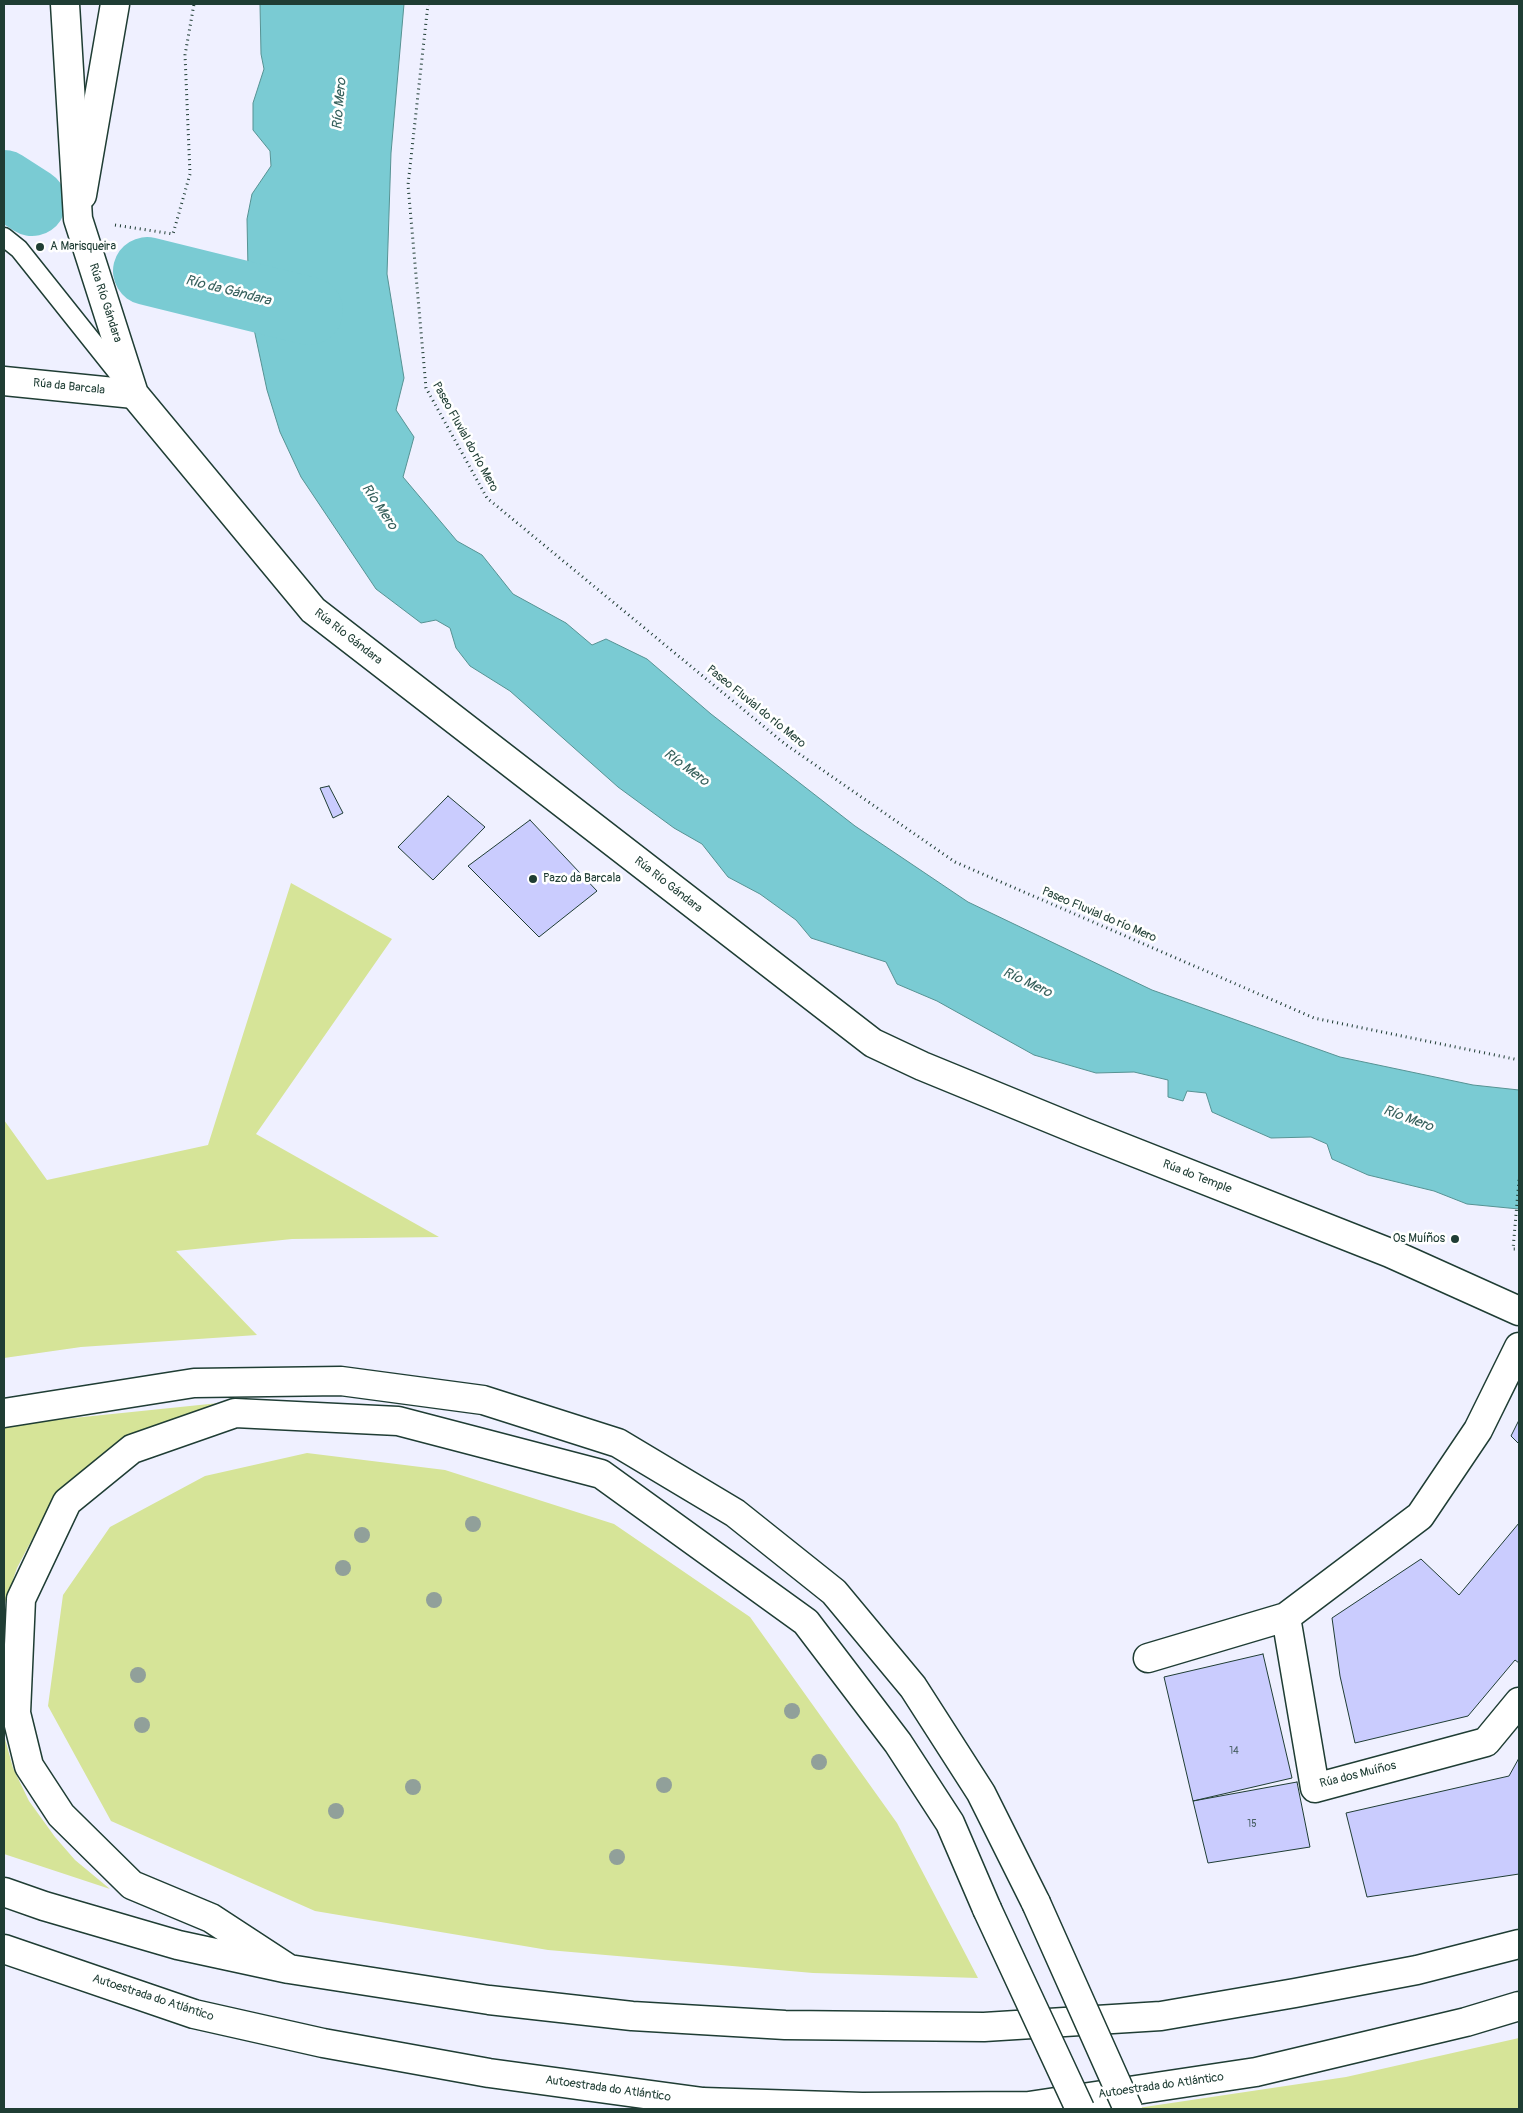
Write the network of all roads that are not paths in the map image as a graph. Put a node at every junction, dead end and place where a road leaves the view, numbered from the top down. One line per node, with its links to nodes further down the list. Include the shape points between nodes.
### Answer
1 (66, 4): 3 (main road, Rúa Río Gándara)
2 (116, 4): 3 (main road)
3 (78, 218): 6 (main road, Rúa Río Gándara)
4 (4, 237): 6 (lane, via 19,249)
5 (4, 381): 6 (main road, Rúa da Barcala)
6 (134, 394): 7 (main road, Rúa Río Gándara, via 313,610)
7 (873, 1043): 8 (main road, Rúa do Temple, via 1065,1125 1390,1252)
8 (1519, 1311)
9 (1519, 1347): 11 (main road, via 1478,1430 1420,1516)
10 (4, 1413): 22 (main road, bridge, via 194,1383 342,1381 483,1400 618,1443 735,1513 834,1592 913,1687 981,1793 1036,1903)
11 (1286, 1617): 12 (main road); 13 (main road, Rúa dos Muíños, via 1315,1788 1486,1742)
12 (1148, 1658)
13 (1519, 1702)
14 (4, 1892): 17 (main road, via 178,1945)
15 (1519, 1944): 17 (main road, via 1417,1970 1161,2016 984,2027 785,2025 632,2016 489,2000)
16 (4, 1949): 19 (main road, Autoestrada do Atlántico, via 194,2014 323,2043)
17 (289, 1969): 21 (main road, bridge, via 211,1918 132,1885 61,1815 29,1766 16,1713 22,1600 67,1502 132,1449 236,1413 398,1421 601,1474 806,1622 898,1743 950,1823)
18 (1519, 2006): 19 (main road, Autoestrada do Atlántico, via 1256,2072 1029,2106 862,2107 703,2102)
19 (489, 2073): 20 (main road)
20 (614, 2109)
21 (1080, 2109)
22 (1128, 2109)

